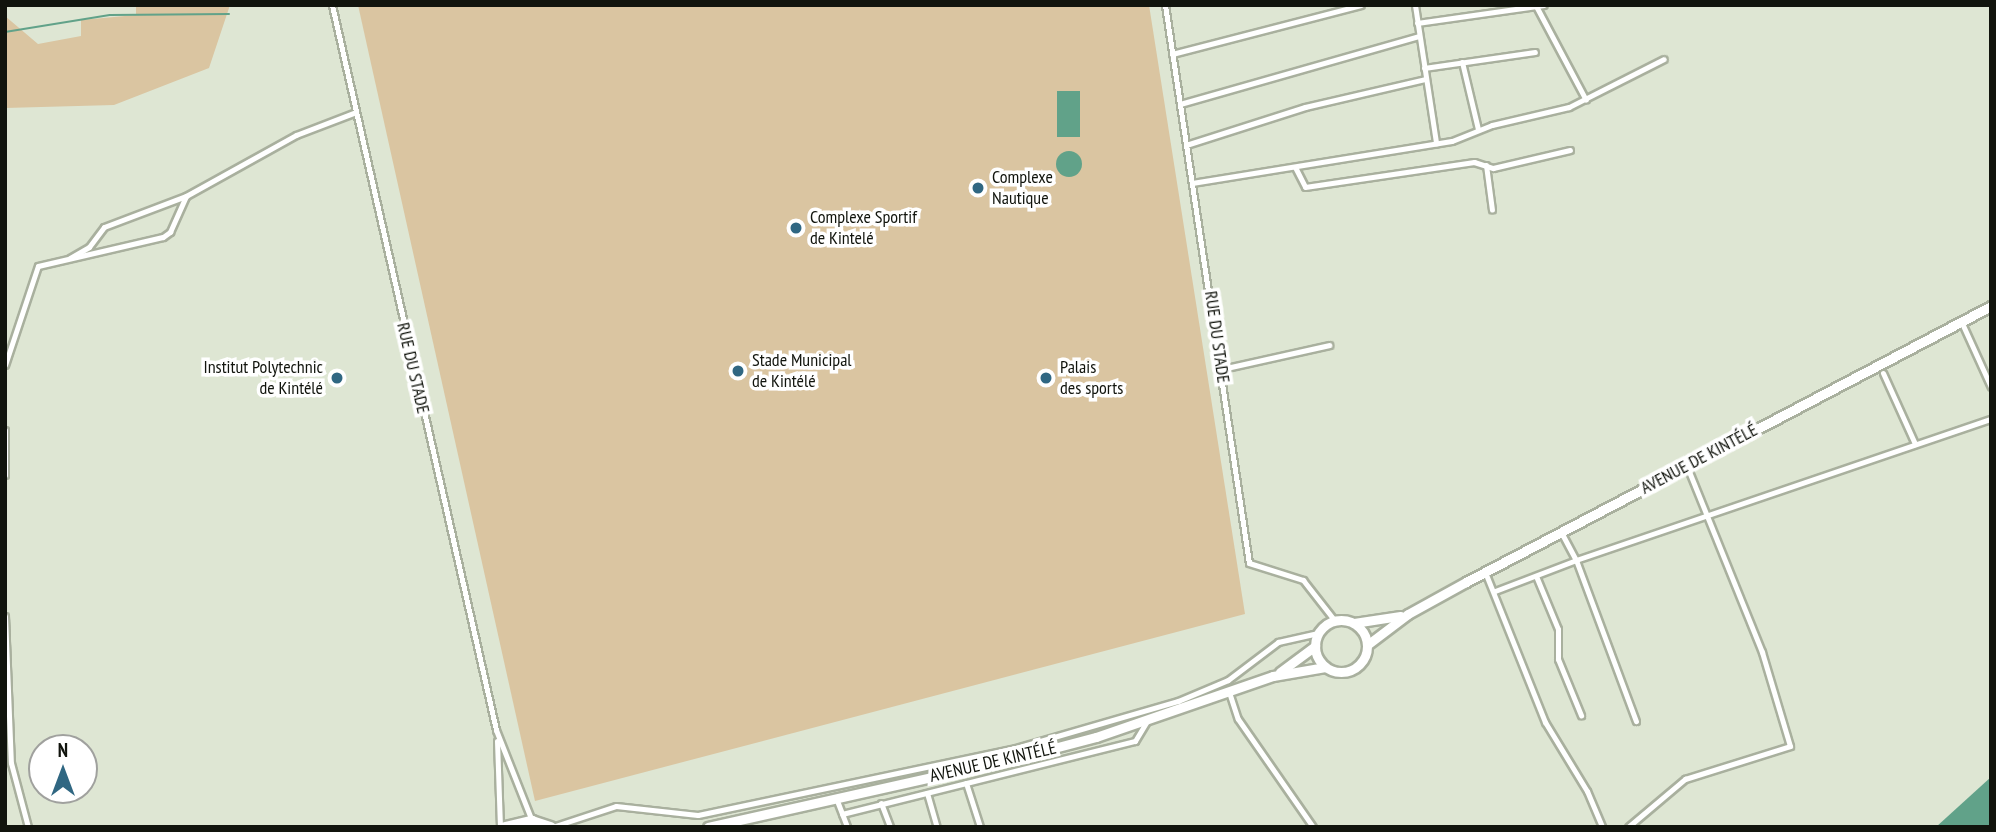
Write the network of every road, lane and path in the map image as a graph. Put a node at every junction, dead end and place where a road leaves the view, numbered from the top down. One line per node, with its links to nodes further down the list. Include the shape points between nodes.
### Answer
1 (332, 5): 17 (street, RUE DU STADE)
2 (1166, 5): 10 (street, RUE DU STADE)
3 (1361, 5): 10 (street)
4 (1415, 5): 7 (street)
5 (1544, 5): 6 (street)
6 (1536, 6): 7 (street); 15 (street)
7 (1417, 23): 8 (street)
8 (1419, 36): 13 (street); 16 (street)
9 (1535, 52): 12 (street)
10 (1172, 54): 16 (street, RUE DU STADE)
11 (1664, 59): 15 (street)
12 (1462, 62): 13 (street); 18 (street)
13 (1424, 68): 14 (street)
14 (1425, 79): 19 (street); 20 (street, via 1305,107)
15 (1586, 100): 18 (street)
16 (1180, 104): 20 (street, RUE DU STADE)
17 (356, 111): 25 (street, via 296,135); 60 (street, RUE DU STADE)
18 (1478, 129): 19 (street)
19 (1436, 143): 23 (street)
20 (1186, 145): 24 (street, RUE DU STADE)
21 (1570, 150): 22 (street, via 1498,167)
22 (1486, 165): 23 (street, via 1474,162 1305,187); 26 (street)
23 (1295, 167): 24 (street)
24 (1192, 183): 32 (street, RUE DU STADE)
25 (186, 196): 27 (street, via 104,227 89,247); 27 (street, via 170,232 163,237)
26 (1492, 210)
27 (70, 258): 31 (street, via 38,266)
28 (1991, 306): 29 (main road, AVENUE DE KINTÉLÉ)
29 (1961, 321): 34 (street); 39 (main road, AVENUE DE KINTÉLÉ)
30 (1329, 345): 32 (street)
31 (5, 365)
32 (1222, 369): 49 (street, RUE DU STADE, via 1250,563 1303,580)
33 (1883, 373): 37 (street)
34 (1991, 387)
35 (1991, 419): 37 (street)
36 (5, 430): 38 (street)
37 (1915, 444): 41 (street)
38 (6, 445): 40 (street)
39 (1687, 466): 41 (street); 42 (main road, AVENUE DE KINTÉLÉ)
40 (5, 475)
41 (1710, 515): 43 (street); 78 (street, via 1762,652 1790,746 1685,779)
42 (1561, 531): 43 (street); 44 (main road, AVENUE DE KINTÉLÉ)
43 (1576, 560): 45 (street); 59 (street)
44 (1485, 572): 46 (street); 47 (main road, AVENUE DE KINTÉLÉ)
45 (1536, 576): 46 (street); 57 (street, via 1558,629 1558,659)
46 (1495, 592): 77 (street, via 1545,722 1587,792)
47 (1408, 614): 50 (main road, AVENUE DE KINTÉLÉ); 52 (main road, AVENUE DE KINTÉLÉ)
48 (5, 616): 61 (street)
49 (1335, 621): 50 (main road, AVENUE DE KINTÉLÉ); 51 (main road)
50 (1354, 623): 52 (main road)
51 (1318, 633): 53 (main road); 70 (street, via 1278,642 1228,680 1178,701 1016,748 698,815 616,806)
52 (1367, 645): 54 (main road, AVENUE DE KINTÉLÉ, via 1366,655 1353,670 1344,673)
53 (1315, 646): 54 (main road); 55 (main road, AVENUE DE KINTÉLÉ)
54 (1325, 667): 55 (main road, AVENUE DE KINTÉLÉ)
55 (1273, 676): 56 (main road, AVENUE DE KINTÉLÉ)
56 (1229, 692): 58 (main road, AVENUE DE KINTÉLÉ); 76 (street, via 1238,719)
57 (1581, 715)
58 (1148, 719): 62 (street, via 1135,741); 64 (main road, AVENUE DE KINTÉLÉ, via 1016,758)
59 (1636, 720)
60 (496, 730): 67 (street, RUE DU STADE); 69 (street, RUE DU STADE)
61 (8, 764): 68 (street)
62 (966, 783): 63 (street); 75 (street)
63 (927, 793): 65 (street); 74 (street)
64 (836, 797): 66 (street); 71 (main road, AVENUE DE KINTÉLÉ)
65 (881, 803): 66 (street); 73 (street)
66 (842, 814): 72 (street)
67 (531, 821): 69 (highway); 70 (highway)
68 (29, 827)
69 (502, 827)
70 (551, 827)
71 (708, 827)
72 (847, 827)
73 (890, 827)
74 (937, 827)
75 (980, 827)
76 (1313, 827)
77 (1602, 827)
78 (1628, 827)

